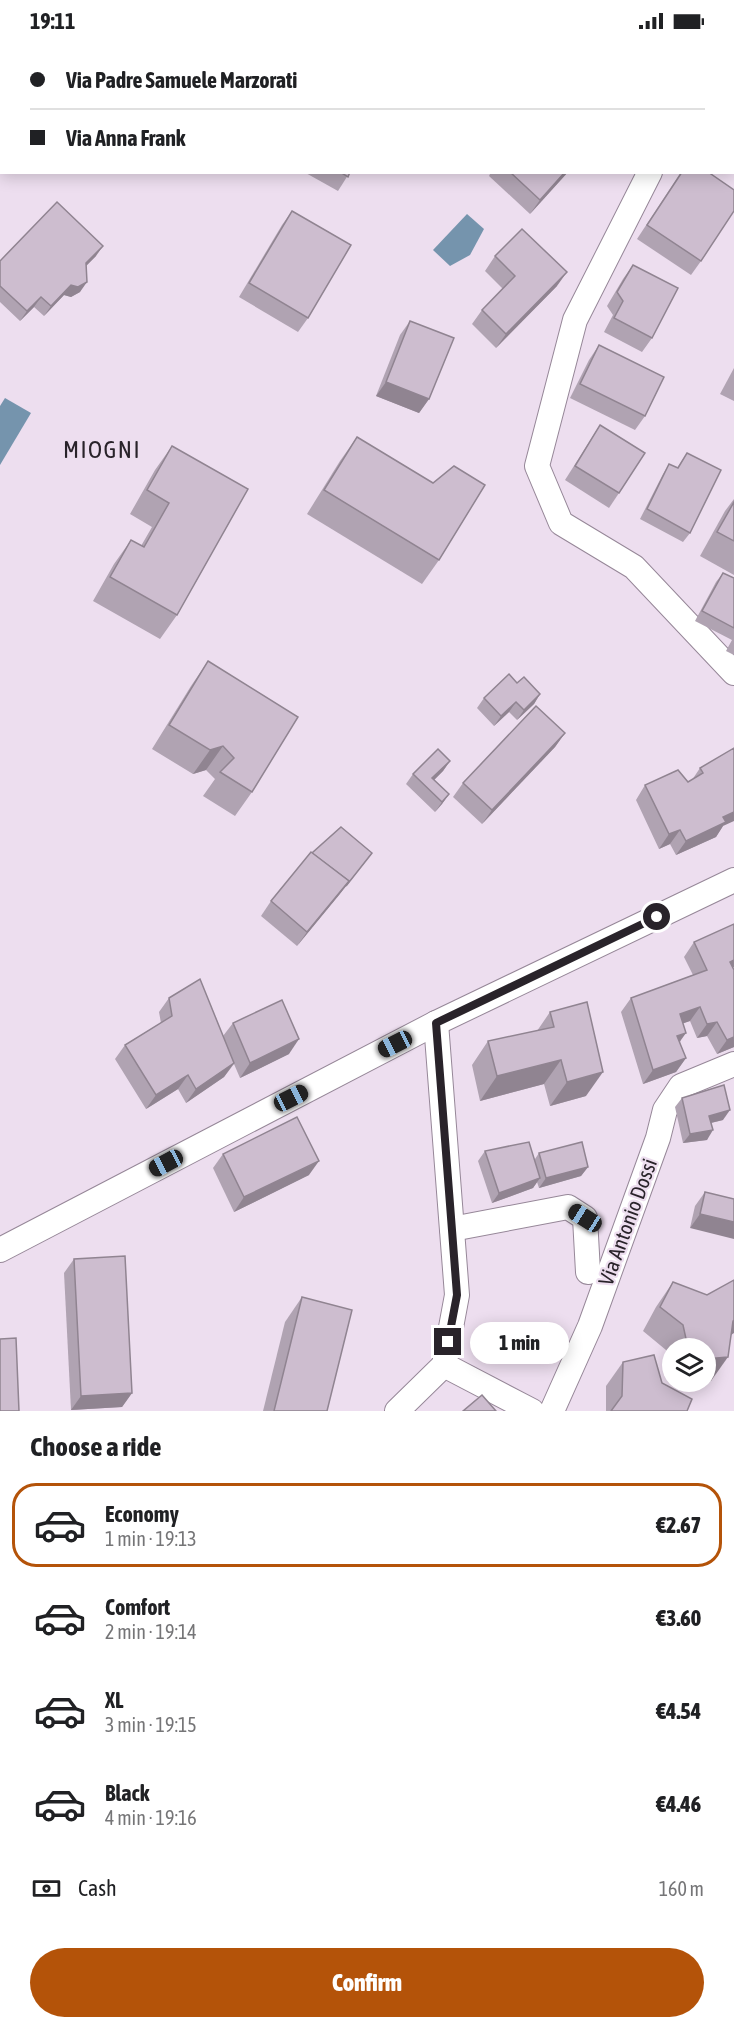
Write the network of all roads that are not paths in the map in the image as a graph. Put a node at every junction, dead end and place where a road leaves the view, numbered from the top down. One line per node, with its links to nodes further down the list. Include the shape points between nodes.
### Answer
1 (649, 174): 2 (street, via 575,320 537,466 561,523 634,567)
2 (734, 673)
3 (734, 880): 4 (street)
4 (436, 1023): 6 (street); 7 (street)
5 (734, 1064): 12 (street, Via Antonio Dossi, via 681,1086 665,1110 590,1326)
6 (452, 1229): 8 (street, via 568,1207 585,1218); 9 (street, via 457,1295)
7 (0, 1250)
8 (588, 1272)
9 (444, 1365): 10 (street); 11 (street)
10 (397, 1411)
11 (532, 1411)
12 (552, 1411)

